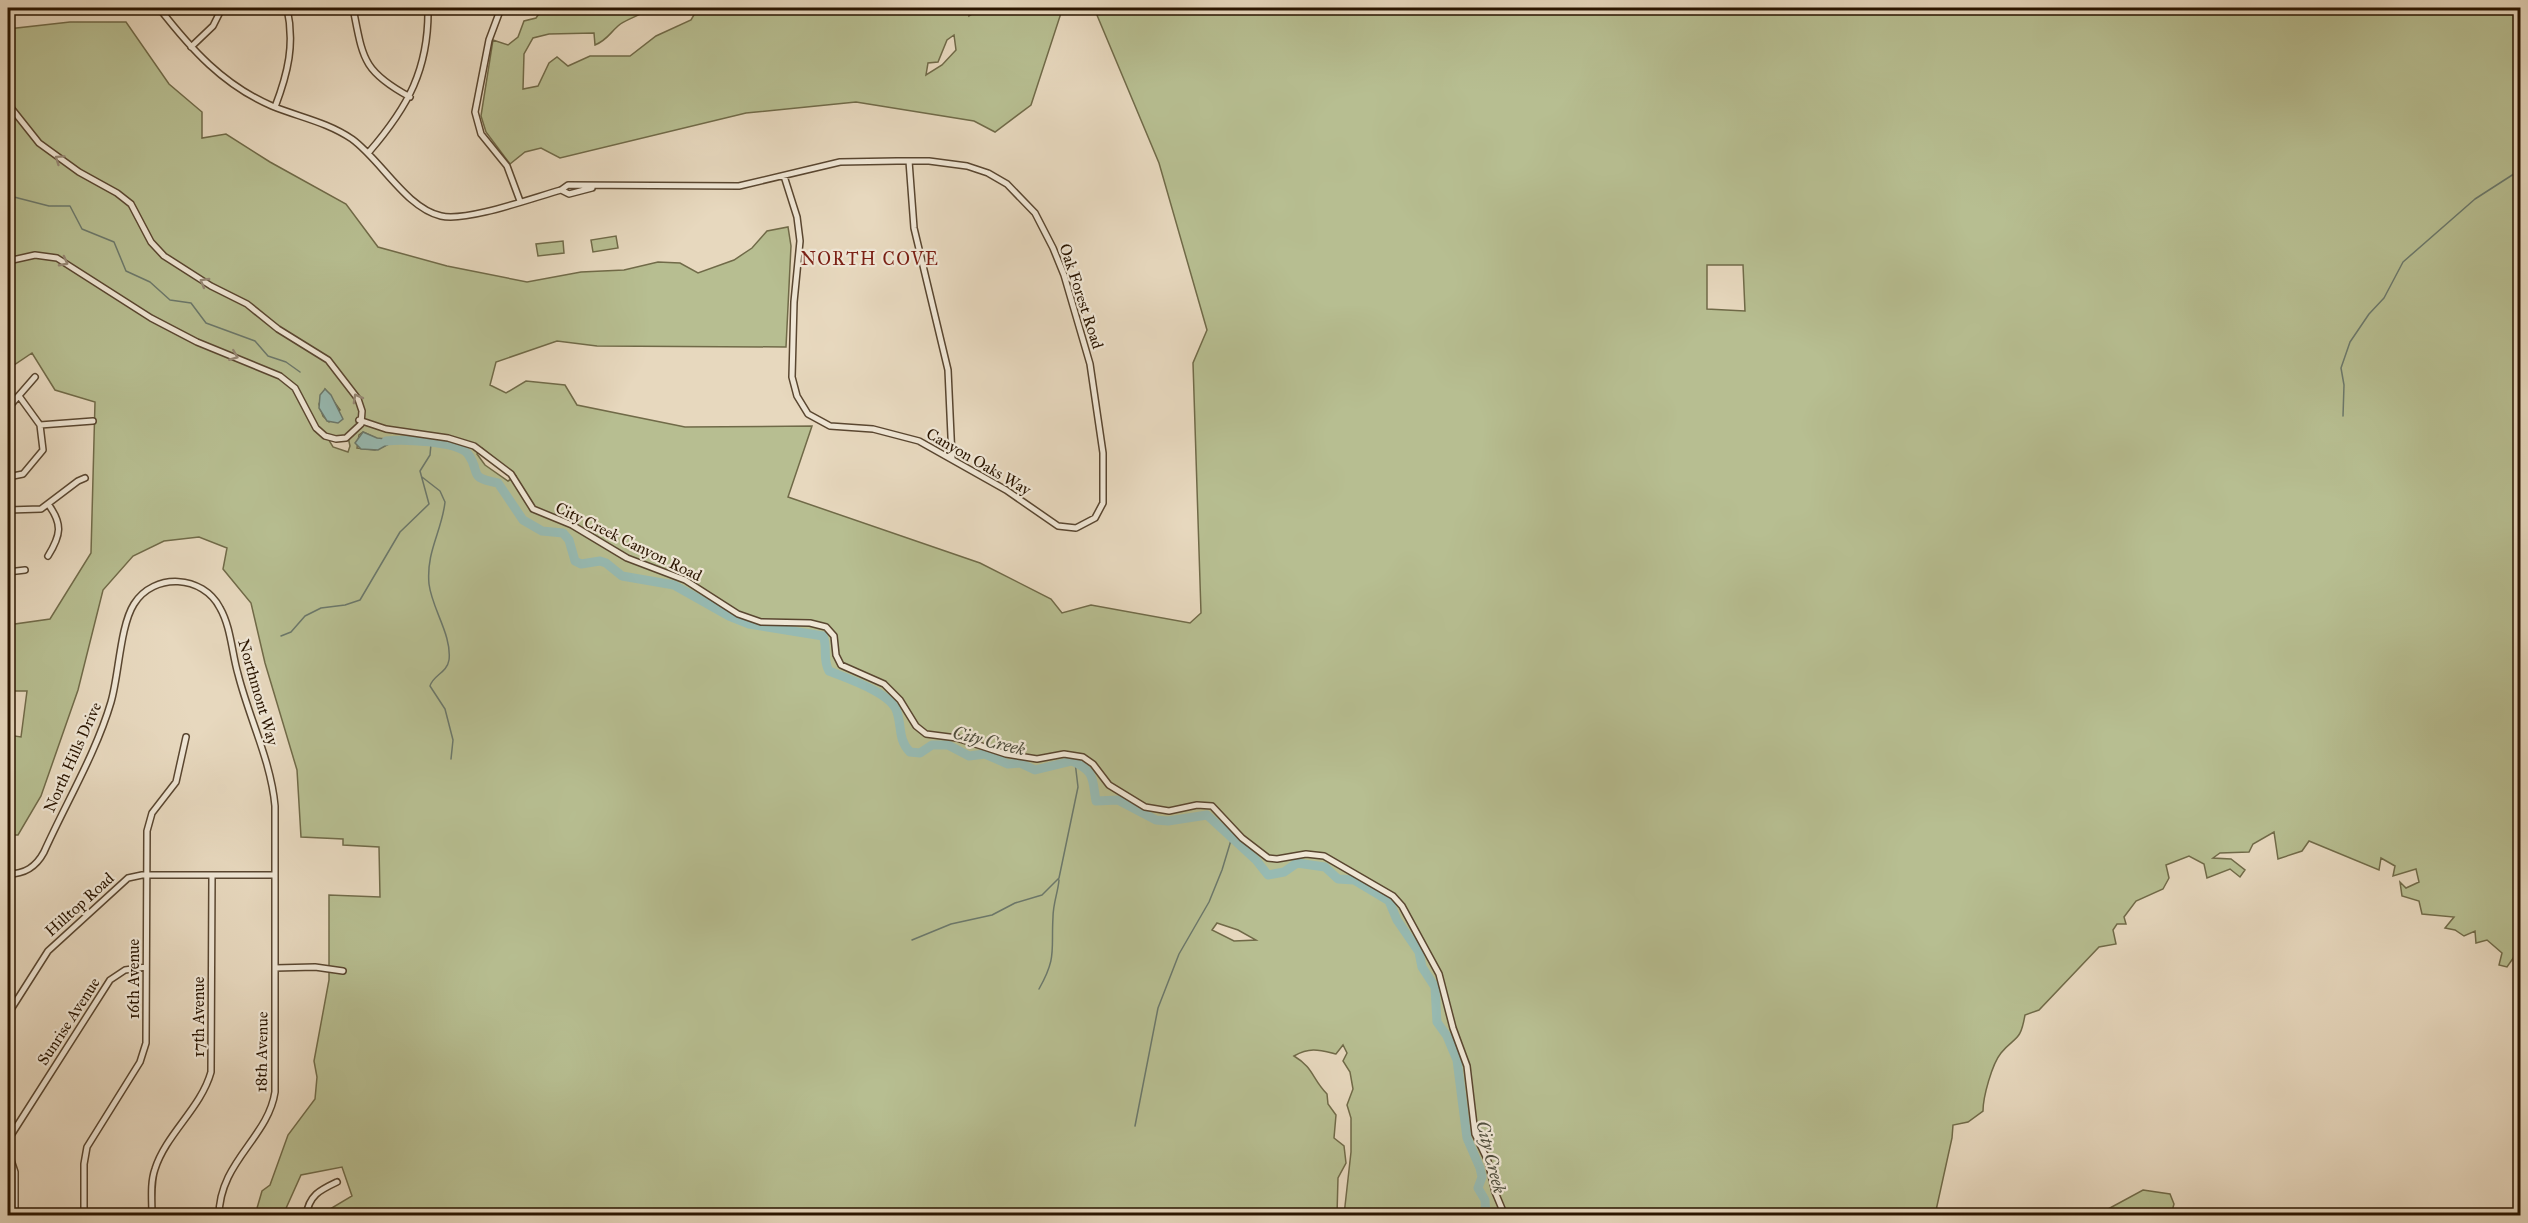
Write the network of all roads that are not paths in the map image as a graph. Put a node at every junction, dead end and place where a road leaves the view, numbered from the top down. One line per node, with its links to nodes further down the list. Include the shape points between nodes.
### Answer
1 (159, 8): 7 (street, Oak Forest Road)
2 (222, 8): 7 (street, via 213,26)
3 (287, 8): 10 (street, via 291,57)
4 (353, 8): 8 (street, via 368,66 382,81)
5 (428, 8): 8 (street, via 424,56)
6 (501, 8): 14 (street, via 489,40 475,112 482,134 507,166)
7 (191, 47): 10 (street, Oak Forest Road, via 232,83)
8 (410, 97): 11 (street)
9 (8, 104): 20 (street, one-way to 9, via 358,399 328,360 247,304 164,256 151,242 131,204 39,143)
10 (275, 107): 11 (street, Oak Forest Road, via 329,126)
11 (369, 152): 14 (street, Oak Forest Road, via 414,201 437,215 463,216)
12 (909, 161): 13 (street, Oak Forest Road, via 840,162); 22 (street, via 914,228 948,370); 27 (street, Oak Forest Road, via 942,162 988,173 1018,193 1050,240 1082,335 1101,425 1103,503)
13 (784, 176): 14 (street, Oak Forest Road, via 739,186 568,185); 22 (street, Canyon Oaks Way, via 800,241 792,377 802,406 815,419 830,426 898,434)
14 (520, 201)
15 (8, 261): 20 (street, one-way to 20, via 35,255 57,258 151,318 197,342 280,376 295,388 316,428 325,436 350,436)
16 (35, 377): 17 (street)
17 (19, 396): 18 (street); 21 (street)
18 (8, 408)
19 (93, 421): 21 (street)
20 (360, 421): 49 (street, City Creek Canyon Road, via 474,446 511,474 533,509 572,525 627,558 686,580 738,614 768,622 826,627 834,636 841,665 884,684 926,734 1037,759 1065,754 1083,758 1109,784 1145,807 1169,811 1212,806 1242,838 1268,858 1320,855 1393,896 1439,974 1467,1066 1475,1134)
21 (40, 425): 23 (street, via 44,447 41,455 21,476)
22 (952, 458): 27 (street, Canyon Oaks Way, via 1058,526 1076,528)
23 (8, 477)
24 (86, 478): 25 (street)
25 (48, 504): 26 (street, via 38,510); 28 (street, via 60,529)
26 (8, 510)
27 (1090, 522)
28 (48, 556)
29 (25, 570): 30 (street)
30 (8, 572)
31 (141, 595): 33 (street, North Hills Drive, via 128,618 108,711 44,852 32,868); 36 (street, Northmont Way, via 163,583 186,582 208,592 220,608 273,788)
32 (186, 737): 34 (street, 16th Avenue, via 176,782 148,825)
33 (8, 874)
34 (146, 875): 35 (street, Hilltop Road); 37 (street, 16th Avenue); 40 (street, Hilltop Road, via 124,880 52,946)
35 (212, 875): 36 (street, Hilltop Road); 46 (street, 17th Avenue, via 210,1072 156,1164)
36 (275, 875): 38 (street, 18th Avenue)
37 (146, 967): 41 (street, Sunrise Avenue, via 125,970 110,980); 45 (street, 16th Avenue, via 145,1050 87,1147)
38 (275, 968): 39 (street); 47 (street, 18th Avenue, via 274,1097 224,1184)
39 (343, 971)
40 (8, 1014)
41 (8, 1140)
42 (8, 1151): 44 (street, via 15,1172)
43 (338, 1182): 48 (street, via 315,1194)
44 (15, 1215)
45 (84, 1215)
46 (152, 1215)
47 (219, 1215)
48 (306, 1215)
49 (1505, 1215)

